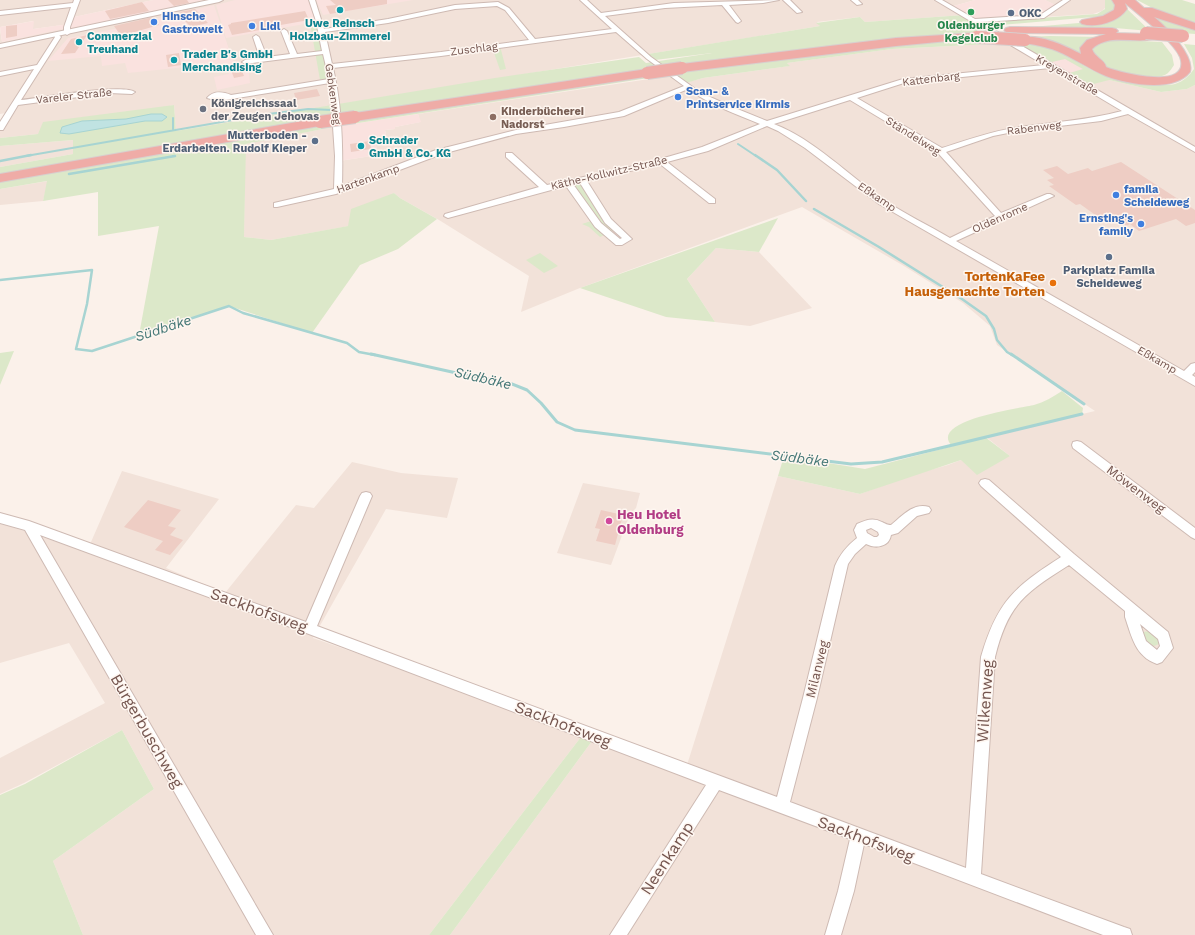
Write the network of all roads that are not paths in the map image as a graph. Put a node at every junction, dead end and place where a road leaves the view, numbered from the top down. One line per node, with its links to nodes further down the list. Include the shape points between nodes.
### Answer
1 (220, 0): 23 (street)
2 (312, 0): 22 (street, Gebkenweg)
3 (583, 0): 16 (street, Eßkamp)
4 (776, 0): 13 (street)
5 (786, 0): 14 (street)
6 (938, 0): 18 (street, Kreyenstraße)
7 (1067, 0): 18 (street, via 1042,16)
8 (1117, 0): 24 (highway, via 1121,9 1118,14 1109,18)
9 (1121, 0): 27 (highway, via 1144,18 1171,47 1180,60 1180,69 1165,77 1130,76 1101,66 1087,54 1086,48 1089,44 1099,40)
10 (1128, 0): 24 (highway, via 1154,22 1186,57 1186,72 1164,81 1128,78 1103,71 1065,50)
11 (1131, 0): 19 (highway, via 1162,17)
12 (76, 2): 15 (street); 23 (street)
13 (725, 4): 16 (street, via 639,6); 17 (street)
14 (799, 12)
15 (0, 13)
16 (600, 15): 20 (street, Eßkamp)
17 (738, 21)
18 (974, 21): 40 (street, Kreyenstraße)
19 (1195, 27)
20 (617, 30): 30 (street, Zuschlag); 43 (street, Eßkamp)
21 (284, 31): 33 (street)
22 (322, 31): 30 (street, via 388,21 448,8 498,4 507,9); 32 (street, Gebkenweg)
23 (67, 33): 26 (street)
24 (1014, 33): 25 (highway, bridge); 25 (highway); 27 (highway)
25 (972, 34): 39 (highway); 39 (highway, via 843,42)
26 (57, 35): 31 (street); 37 (street)
27 (1148, 35): 29 (highway)
28 (256, 37): 34 (street)
29 (1190, 38)
30 (534, 42): 38 (street, Zuschlag)
31 (0, 46)
32 (327, 52): 33 (street); 38 (street, Gebkenweg)
33 (295, 55): 34 (street); 36 (street)
34 (264, 59): 35 (street)
35 (245, 62)
36 (298, 64)
37 (40, 66): 41 (street); 47 (street)
38 (330, 66): 42 (street, Gebkenweg)
39 (679, 66): 50 (highway, bridge)
40 (1051, 66): 46 (street, Kattenbarg, via 903,81); 48 (street, Kreyenstraße)
41 (0, 74)
42 (332, 80): 45 (street); 62 (street, Gebkenweg, via 339,156)
43 (688, 87): 51 (street, Eßkamp, via 711,101); 62 (street, Hartenkamp, via 621,114 516,132 439,152)
44 (132, 92): 47 (street, Vareler Straße, via 109,91)
45 (230, 97)
46 (851, 98): 51 (street, Kattenbarg); 54 (street, Ständelweg)
47 (17, 103): 49 (street)
48 (1129, 111): 53 (street, Kreyenstraße); 54 (street, Rabenweg, via 1100,119 990,134)
49 (4, 117): 52 (street)
50 (320, 120): 57 (highway); 58 (highway)
51 (768, 123): 56 (street, Käthe-Kollwitz-Straße, via 705,149); 68 (street, Eßkamp, via 801,141 882,202)
52 (0, 128)
53 (1195, 150)
54 (942, 152): 67 (street, Ständelweg)
55 (509, 155): 61 (street)
56 (662, 162): 59 (street, Käthe-Kollwitz-Straße); 64 (street)
57 (0, 172)
58 (0, 178)
59 (582, 180): 60 (street, Käthe-Kollwitz-Straße); 60 (street, via 608,221 628,239 620,243 598,225)
60 (568, 183): 61 (street, Käthe-Kollwitz-Straße)
61 (545, 188): 66 (street, Käthe-Kollwitz-Straße)
62 (338, 190): 65 (street, Hartenkamp)
63 (1050, 196): 67 (street, Oldenrome)
64 (712, 201)
65 (277, 205)
66 (448, 216)
67 (1000, 217): 68 (street, Oldenrome)
68 (950, 241): 70 (street, Eßkamp)
69 (1195, 366): 70 (street, Eßkamp)
70 (1186, 376): 71 (street, Eßkamp)
71 (1195, 382)
72 (1077, 445): 78 (street, Möwenweg)
73 (984, 483): 79 (street)
74 (366, 496): 81 (street)
75 (925, 510): 83 (street, Milanweg, via 914,512 894,530 884,530 878,525 866,523 860,530 864,539 850,550 844,559)
76 (0, 518): 77 (street, Sackhofsweg)
77 (29, 526): 81 (street, Sackhofsweg); 86 (street, Bürgerbuschweg)
78 (1195, 534)
79 (1070, 558): 80 (street); 85 (street, Wilkenweg, via 1030,584 1014,599 997,626 992,640 988,657)
80 (1131, 609)
81 (310, 629): 82 (street, Sackhofsweg)
82 (716, 782): 83 (street, Sackhofsweg); 87 (street, Neenkamp)
83 (782, 806): 84 (street, Sackhofsweg)
84 (858, 836): 85 (street, Sackhofsweg); 88 (street)
85 (973, 879): 89 (street, Sackhofsweg)
86 (265, 935)
87 (618, 935)
88 (833, 935)
89 (1124, 935)

